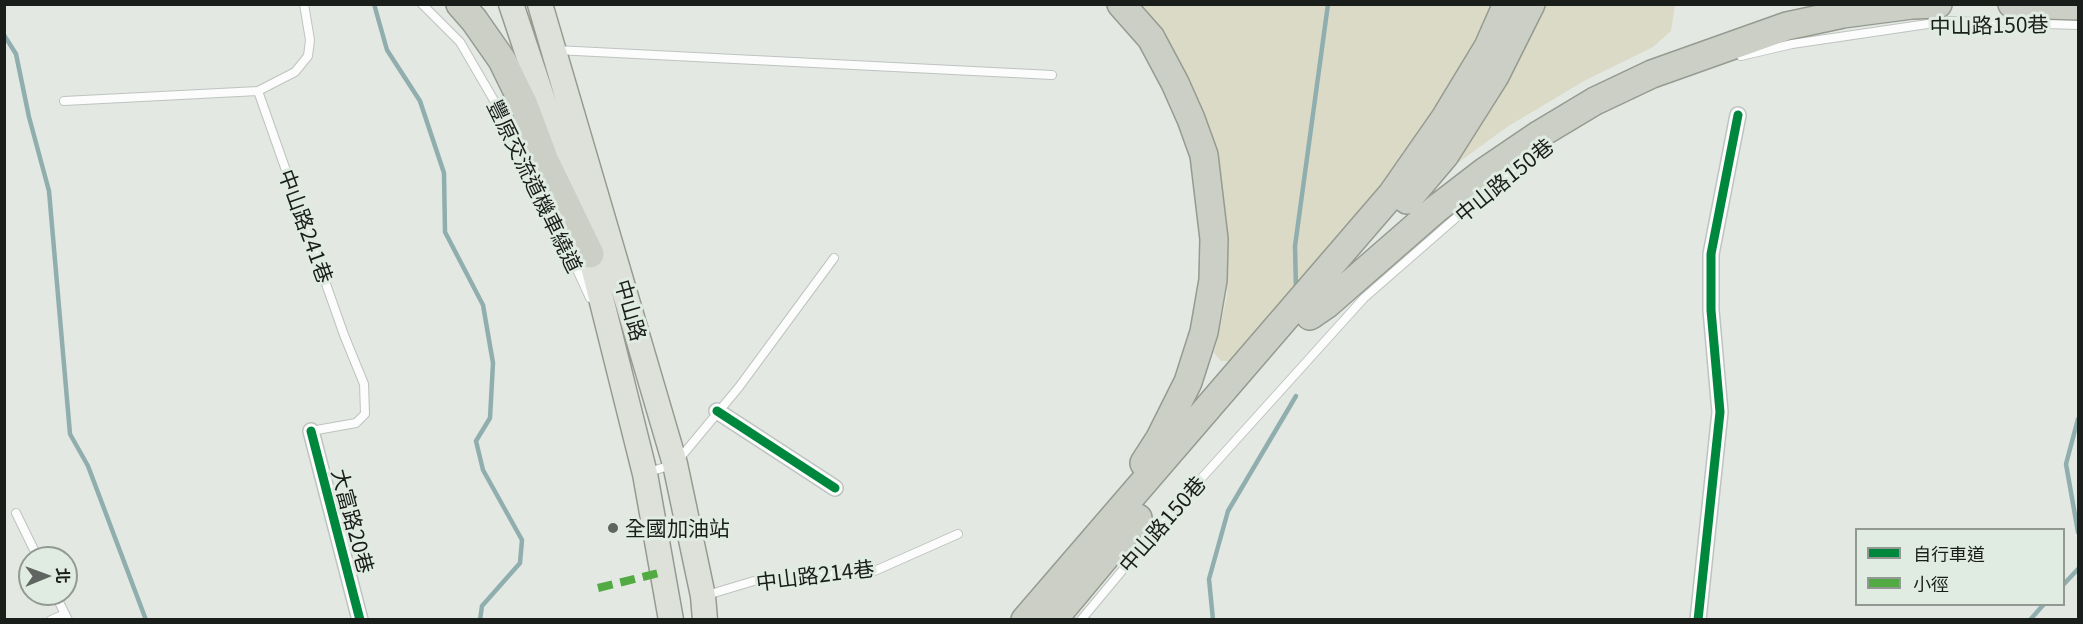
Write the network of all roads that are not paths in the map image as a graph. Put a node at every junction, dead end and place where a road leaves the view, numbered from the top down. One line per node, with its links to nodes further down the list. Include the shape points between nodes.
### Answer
1 (304, 4): 18 (lane, via 310,40 308,56 295,72)
2 (422, 4): 27 (lane, 豐原交流道機車繞道, via 460,42 520,145)
3 (460, 4): 24 (highway, via 502,60)
4 (512, 4): 24 (main road, 中山路)
5 (540, 4): 13 (main road, 中山路)
6 (1121, 4): 36 (highway, via 1156,47 1204,155 1214,239 1214,280 1204,332 1188,382 1160,438)
7 (1507, 4): 36 (highway, via 1488,47 1392,194)
8 (1531, 4): 26 (highway, via 1495,76 1445,155)
9 (1938, 4): 26 (highway, via 1844,14 1787,26 1652,74 1595,101 1484,172)
10 (2012, 4): 11 (highway)
11 (2079, 6)
12 (2079, 25): 14 (lane, 中山路150巷, via 1948,21 1792,44)
13 (552, 50): 17 (lane); 30 (main road, 中山路)
14 (1727, 59)
15 (1717, 61): 16 (lane)
16 (1686, 72)
17 (1052, 75)
18 (258, 91): 19 (lane); 29 (lane, 中山路241巷, via 364,384 365,414 356,423)
19 (63, 101)
20 (1615, 102): 22 (lane)
21 (1738, 115): 45 (street, via 1710,254 1720,412)
22 (1586, 116)
23 (1541, 149): 44 (lane, 中山路150巷, via 1505,175 1364,298 1171,512)
24 (590, 254): 27 (main road, 中山路)
25 (834, 258): 28 (lane)
26 (1310, 316): 43 (highway)
27 (613, 348): 31 (main road, 中山路)
28 (717, 411): 30 (lane); 32 (street)
29 (311, 431): 40 (street, 大富路20巷)
30 (675, 464): 31 (lane); 37 (main road, 中山路)
31 (645, 474): 41 (main road, 中山路)
32 (835, 488)
33 (16, 513): 35 (lane)
34 (958, 534): 37 (lane, 中山路214巷, via 870,573 764,578)
35 (32, 546)
36 (1089, 547): 42 (highway)
37 (704, 608)
38 (67, 617): 39 (lane)
39 (51, 620)
40 (360, 620)
41 (671, 620)
42 (1025, 620)
43 (1053, 620)
44 (1081, 620)
45 (1698, 620)

